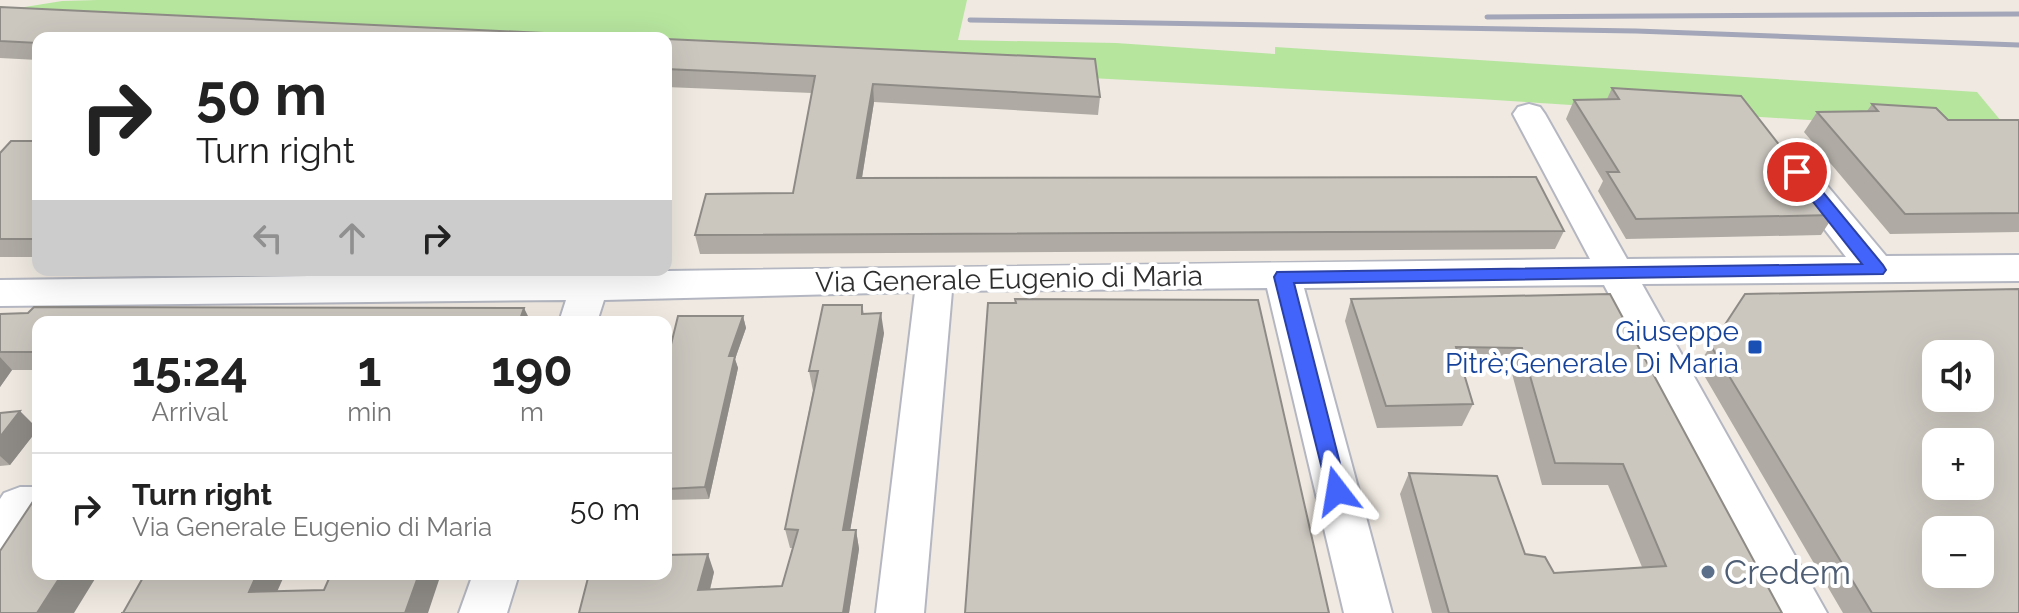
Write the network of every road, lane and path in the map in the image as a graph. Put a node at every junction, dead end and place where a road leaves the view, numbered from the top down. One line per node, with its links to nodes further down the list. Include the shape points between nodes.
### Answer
1 (1529, 114): 5 (street)
2 (1777, 147): 4 (street)
3 (2019, 268): 4 (street, Via Generale Eugenio di Maria)
4 (1877, 270): 5 (street, Via Generale Eugenio di Maria)
5 (1615, 271): 6 (street, Via Generale Eugenio di Maria); 16 (street)
6 (1283, 277): 7 (street, Via Generale Eugenio di Maria); 15 (street)
7 (935, 278): 9 (street, Via Generale Eugenio di Maria); 14 (street)
8 (0, 293): 9 (street, Via Generale Eugenio di Maria)
9 (584, 304)
10 (32, 506): 11 (street, via 20,506)
11 (0, 535)
12 (494, 580): 13 (street)
13 (483, 613)
14 (900, 613)
15 (1368, 613)
16 (1803, 613)

